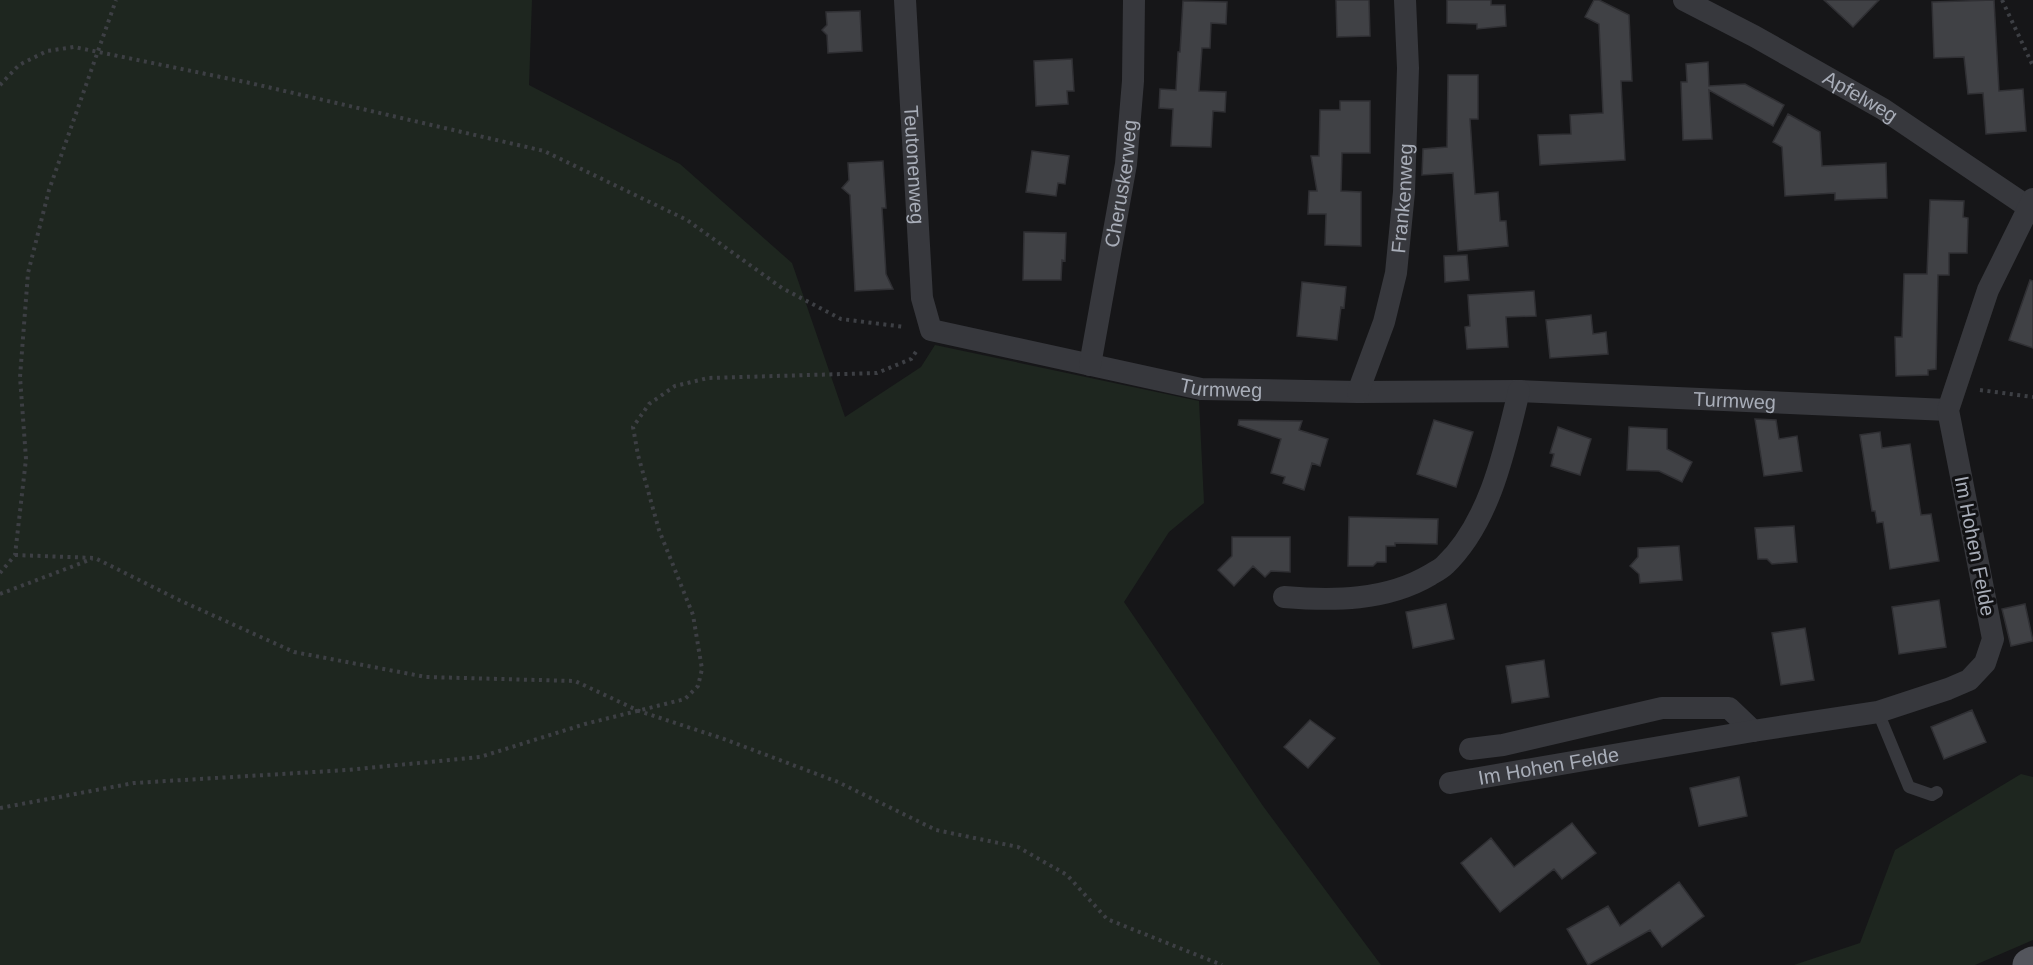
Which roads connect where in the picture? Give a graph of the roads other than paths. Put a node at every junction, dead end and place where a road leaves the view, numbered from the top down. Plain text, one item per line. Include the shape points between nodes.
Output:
1 (905, 0) edge
2 (1134, 0) edge
3 (1405, 0) edge
4 (1684, 0) edge
5 (2030, 203) edge
6 (931, 330) joint
7 (1090, 365) junction
8 (1519, 391) junction
9 (1358, 392) junction
10 (1948, 410) junction
11 (1284, 597) dead end
12 (1878, 712) junction
13 (1753, 731) junction
14 (1470, 749) dead end
15 (1450, 783) dead end
16 (1937, 792) dead end

1 - 6 street, Teutonenweg via 922,298
2 - 7 street, Cheruskerweg via 1134,81 1126,164
3 - 9 street, Frankenweg via 1405,169 1396,273 1384,322
4 - 5 street, Apfelweg via 1882,109
5 - 10 street, Im Hohen Felde via 1989,290
6 - 7 street, Turmweg
7 - 9 street, Turmweg via 1201,389
8 - 9 street, Turmweg
8 - 10 street, Turmweg
8 - 11 street via 1498,475 1475,528 1445,566 1415,583 1381,594 1337,600
10 - 12 street, Im Hohen Felde via 1993,639 1985,663 1968,680
12 - 13 street, Im Hohen Felde
12 - 16 lane via 1909,787 1932,795
13 - 14 street, Im Hohen Felde via 1729,708 1662,708
13 - 15 street, Im Hohen Felde

